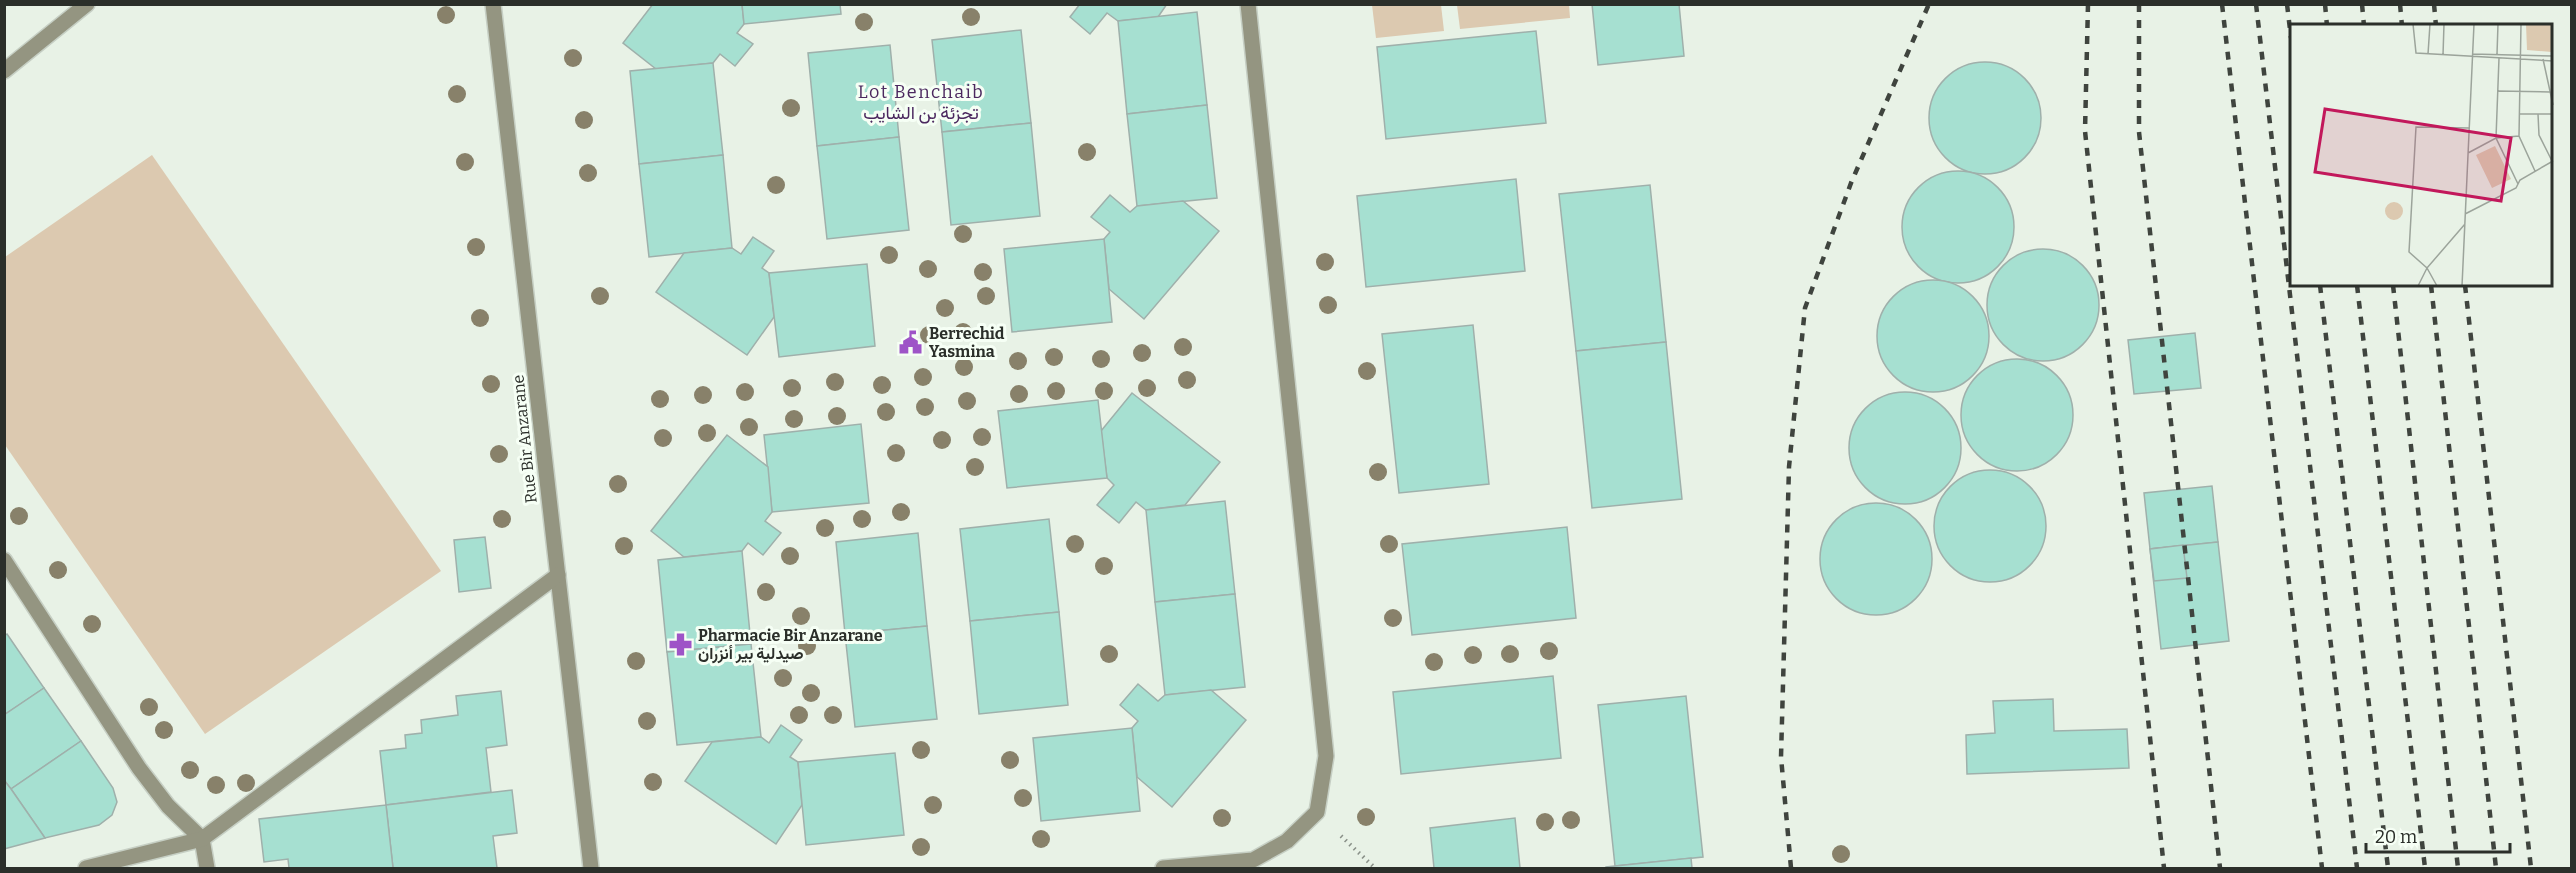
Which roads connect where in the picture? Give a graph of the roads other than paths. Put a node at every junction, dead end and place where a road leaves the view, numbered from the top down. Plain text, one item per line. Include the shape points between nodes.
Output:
1 (87, 4) edge
2 (493, 4) edge
3 (1248, 4) edge
4 (4, 71) edge
5 (4, 560) edge
6 (558, 575) junction
7 (202, 839) junction
8 (86, 868) edge
9 (207, 868) edge
10 (591, 868) edge
11 (1163, 868) edge

1 - 4 street
2 - 6 street, Rue Bir Anzarane
3 - 11 street via 1326,756 1317,812 1287,841 1253,860
5 - 7 street via 139,768 168,806
6 - 7 street
6 - 10 street, Rue Bir Anzarane
7 - 8 street
7 - 9 street

